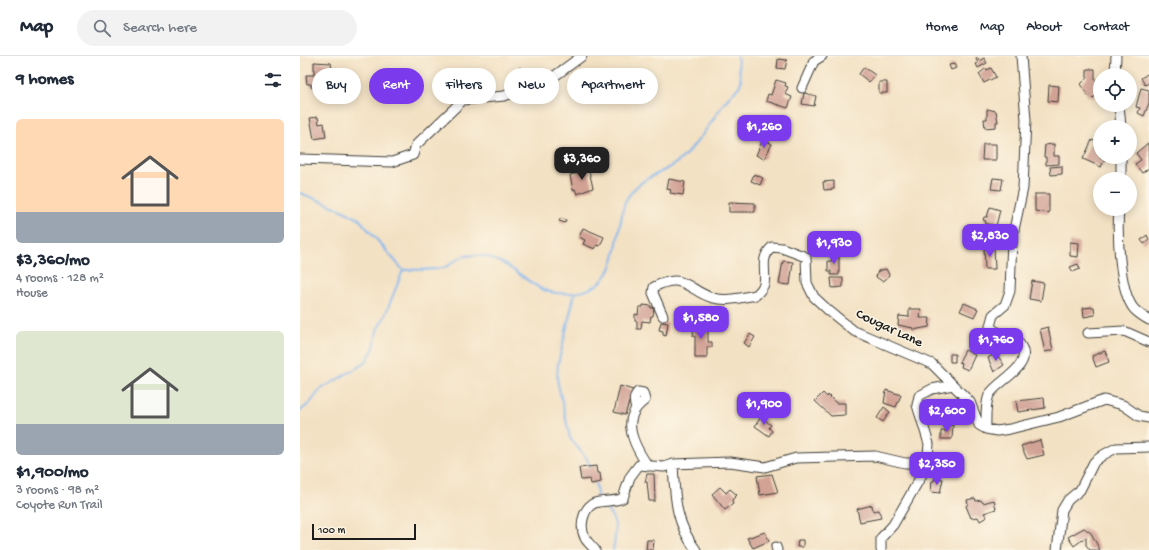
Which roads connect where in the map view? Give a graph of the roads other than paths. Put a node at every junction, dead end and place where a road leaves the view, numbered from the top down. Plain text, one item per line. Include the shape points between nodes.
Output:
1 (582, 56) edge
2 (822, 56) edge
3 (1021, 56) edge
4 (1116, 56) edge
5 (1115, 68) edge
6 (802, 88) dead end
7 (300, 159) edge
8 (1118, 216) edge
9 (663, 316) dead end
10 (1149, 320) edge
11 (1088, 334) dead end
12 (1149, 342) edge
13 (953, 385) junction
14 (636, 408) dead end
15 (1149, 418) edge
16 (986, 429) junction
17 (1149, 447) edge
18 (673, 464) junction
19 (927, 465) junction
20 (648, 466) junction
21 (595, 550) edge
22 (696, 550) edge
23 (881, 550) edge
24 (1057, 550) edge

1 - 7 street via 545,83 504,96 463,100 416,145 413,155 392,162
2 - 6 street via 814,61
3 - 16 street via 1026,120 1023,188 1012,239 1010,291 1005,305 993,315 990,326 992,330 1013,338 1024,353 1021,364 989,396
4 - 5 street
8 - 10 street via 1124,286 1134,308
9 - 13 street, Cougar Lane via 653,293 654,287 664,282 681,280 712,298 726,300 756,295 764,285 763,267 766,252 772,247 782,248 806,257 807,283 814,297 854,331 932,364
11 - 12 street via 1124,331
13 - 16 street, Cougar Lane via 970,402 979,425
13 - 19 street via 932,389 919,396 917,405 929,444
14 - 20 street via 630,427 641,456
15 - 16 street via 1138,416 1123,405 1104,400 1059,417 1010,429
17 - 24 street via 1116,448 1094,462 1080,490 1068,500 1062,510
18 - 19 street via 730,462 765,467 796,458 875,456
18 - 20 street via 664,467
18 - 22 street via 674,496 679,521
19 - 23 street via 893,525 881,538
20 - 21 street via 639,465 630,477 623,498 590,505 582,527 586,539

